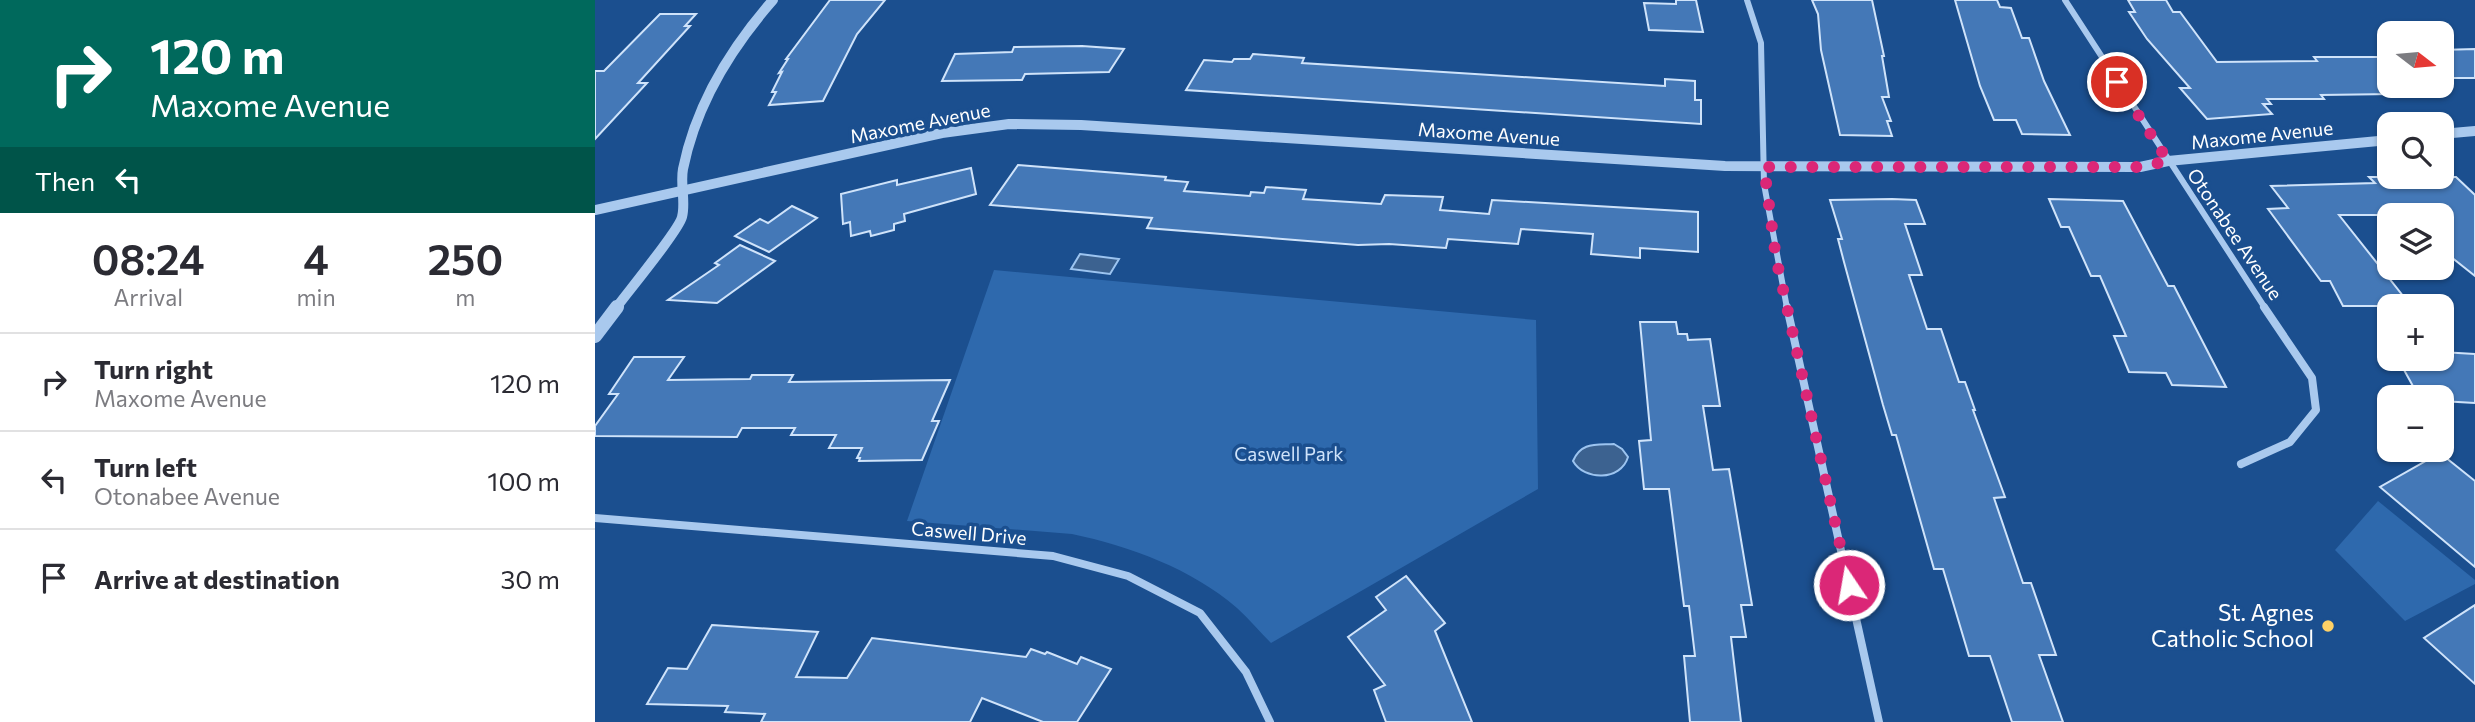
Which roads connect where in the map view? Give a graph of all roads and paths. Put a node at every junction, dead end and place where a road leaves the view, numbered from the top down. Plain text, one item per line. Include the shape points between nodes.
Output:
1 (773, 0) edge
2 (1747, 0) edge
3 (2065, 0) edge
4 (2475, 131) edge
5 (2454, 133) edge
6 (2377, 141) edge
7 (2168, 161) junction
8 (1764, 167) junction
9 (683, 191) junction
10 (595, 210) edge
11 (595, 337) edge
12 (2241, 464) dead end
13 (595, 517) edge
14 (1270, 722) edge
15 (1879, 722) edge

1 - 9 street via 705,99 683,170
2 - 8 street via 1761,43
3 - 7 street, Otonabee Avenue
4 - 5 street
6 - 7 street, Maxome Avenue
7 - 8 street, Maxome Avenue via 2140,167
7 - 12 street, Otonabee Avenue via 2312,378 2316,410 2290,442
8 - 9 street, Maxome Avenue via 1009,124 942,134
8 - 15 street via 1776,258
9 - 10 street, Maxome Avenue
9 - 11 street via 682,219
13 - 14 street, Caswell Drive via 1053,556 1128,576 1200,614 1246,672

